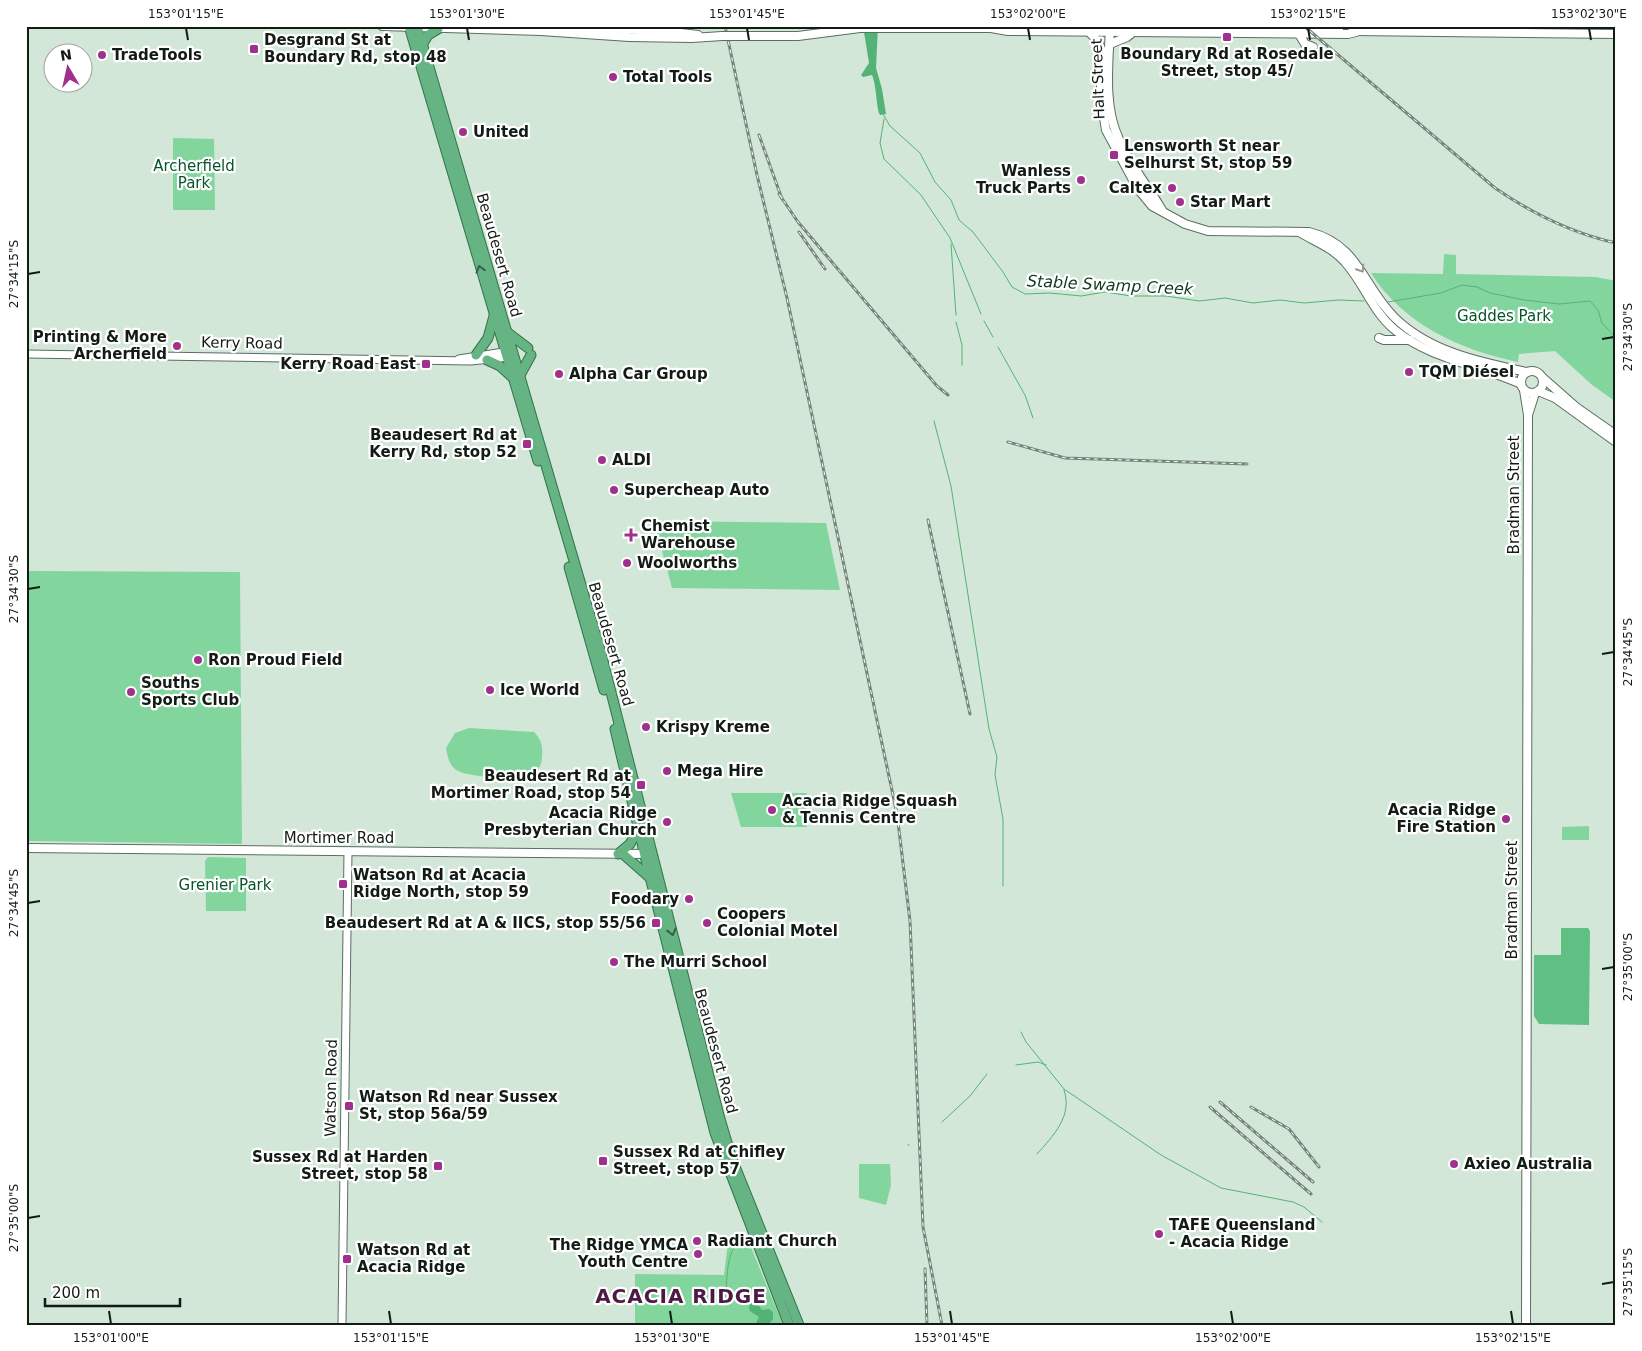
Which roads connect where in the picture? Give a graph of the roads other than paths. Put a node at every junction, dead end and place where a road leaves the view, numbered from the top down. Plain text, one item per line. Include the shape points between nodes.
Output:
1 (382, 26) edge
2 (560, 26) edge
3 (1000, 26) edge
4 (1171, 26) edge
5 (891, 27) edge
6 (910, 27) edge
7 (414, 28) edge
8 (992, 28) junction
9 (438, 29) junction
10 (1108, 29) edge
11 (1356, 29) edge
12 (1089, 32) junction
13 (1132, 33) junction
14 (1299, 34) junction
15 (1616, 34) edge
16 (700, 36) junction
17 (423, 43) junction
18 (1110, 44) junction
19 (1313, 47) dead end
20 (1101, 60) junction
21 (1162, 210) junction
22 (1300, 233) junction
23 (494, 316) junction
24 (507, 332) junction
25 (1379, 338) dead end
26 (1410, 340) junction
27 (26, 354) edge
28 (510, 354) junction
29 (476, 355) junction
30 (457, 360) junction
31 (487, 360) junction
32 (1527, 372) junction
33 (516, 376) junction
34 (1543, 378) junction
35 (1522, 387) junction
36 (1537, 392) junction
37 (1528, 415) junction
38 (1616, 435) edge
39 (1616, 442) edge
40 (638, 829) junction
41 (26, 848) edge
42 (348, 851) junction
43 (620, 854) junction
44 (648, 854) junction
45 (650, 877) junction
46 (342, 1325) edge
47 (789, 1325) edge
48 (799, 1325) edge
49 (1526, 1325) edge

1 - 7 main road
2 - 16 main road via 664,30
3 - 8 main road
4 - 11 main road
5 - 6 main road
5 - 16 main road, bridge via 798,36
6 - 8 main road
7 - 9 main road
7 - 17 highway, Beaudesert Road
23 -> 7 highway, Beaudesert Road
8 - 12 main road
9 - 16 main road via 629,37
9 - 17 highway
10 - 12 main road
10 - 13 main road
10 - 18 main road, Halt Street
10 - 20 main road, Halt Street
11 - 14 main road via 1348,34
11 - 15 main road
12 - 20 main road via 1100,44
13 - 14 main road
13 - 18 main road
14 - 19 main road via 1305,44
17 - 24 highway, Beaudesert Road
18 - 21 main road, Halt Street via 1110,107 1115,130
20 - 21 main road, Halt Street via 1101,100 1106,130 1138,189 1152,206
21 - 22 main road, Halt Street via 1185,224 1208,231
22 - 26 main road via 1339,256 1380,315
22 -> 32 main road, Halt Street via 1322,236 1345,249 1388,310 1417,335 1448,350
23 - 28 highway, Beaudesert Road
23 - 29 highway via 488,338
24 - 28 highway, Beaudesert Road
24 - 33 highway via 530,352
25 - 26 main road
26 - 35 main road via 1433,352 1502,375
27 - 30 street, Kerry Road
28 - 29 street, Kerry Road
28 - 31 street, Kerry Road
28 - 33 highway, Beaudesert Road
29 - 30 street, Kerry Road
30 - 31 street, Kerry Road
31 - 33 highway
32 - 34 main road via 1538,372
32 - 35 main road via 1522,377
33 - 40 highway, Beaudesert Road via 610,711
33 - 44 highway, Beaudesert Road via 598,646
34 - 36 main road via 1543,386
34 - 38 main road via 1576,407
35 - 36 main road
35 - 37 main road, Bradman Street
36 - 37 main road, Bradman Street
36 - 39 main road via 1555,398
37 - 49 main road, Bradman Street
40 - 43 highway
40 - 44 highway, Beaudesert Road
41 - 42 main road, Mortimer Road
42 - 43 main road, Mortimer Road
42 - 46 street, Watson Road
43 - 44 main road, Mortimer Road
43 - 45 highway
44 - 45 highway, Beaudesert Road
44 -> 48 highway, Beaudesert Road via 724,1132
45 - 47 highway, Beaudesert Road via 715,1133

